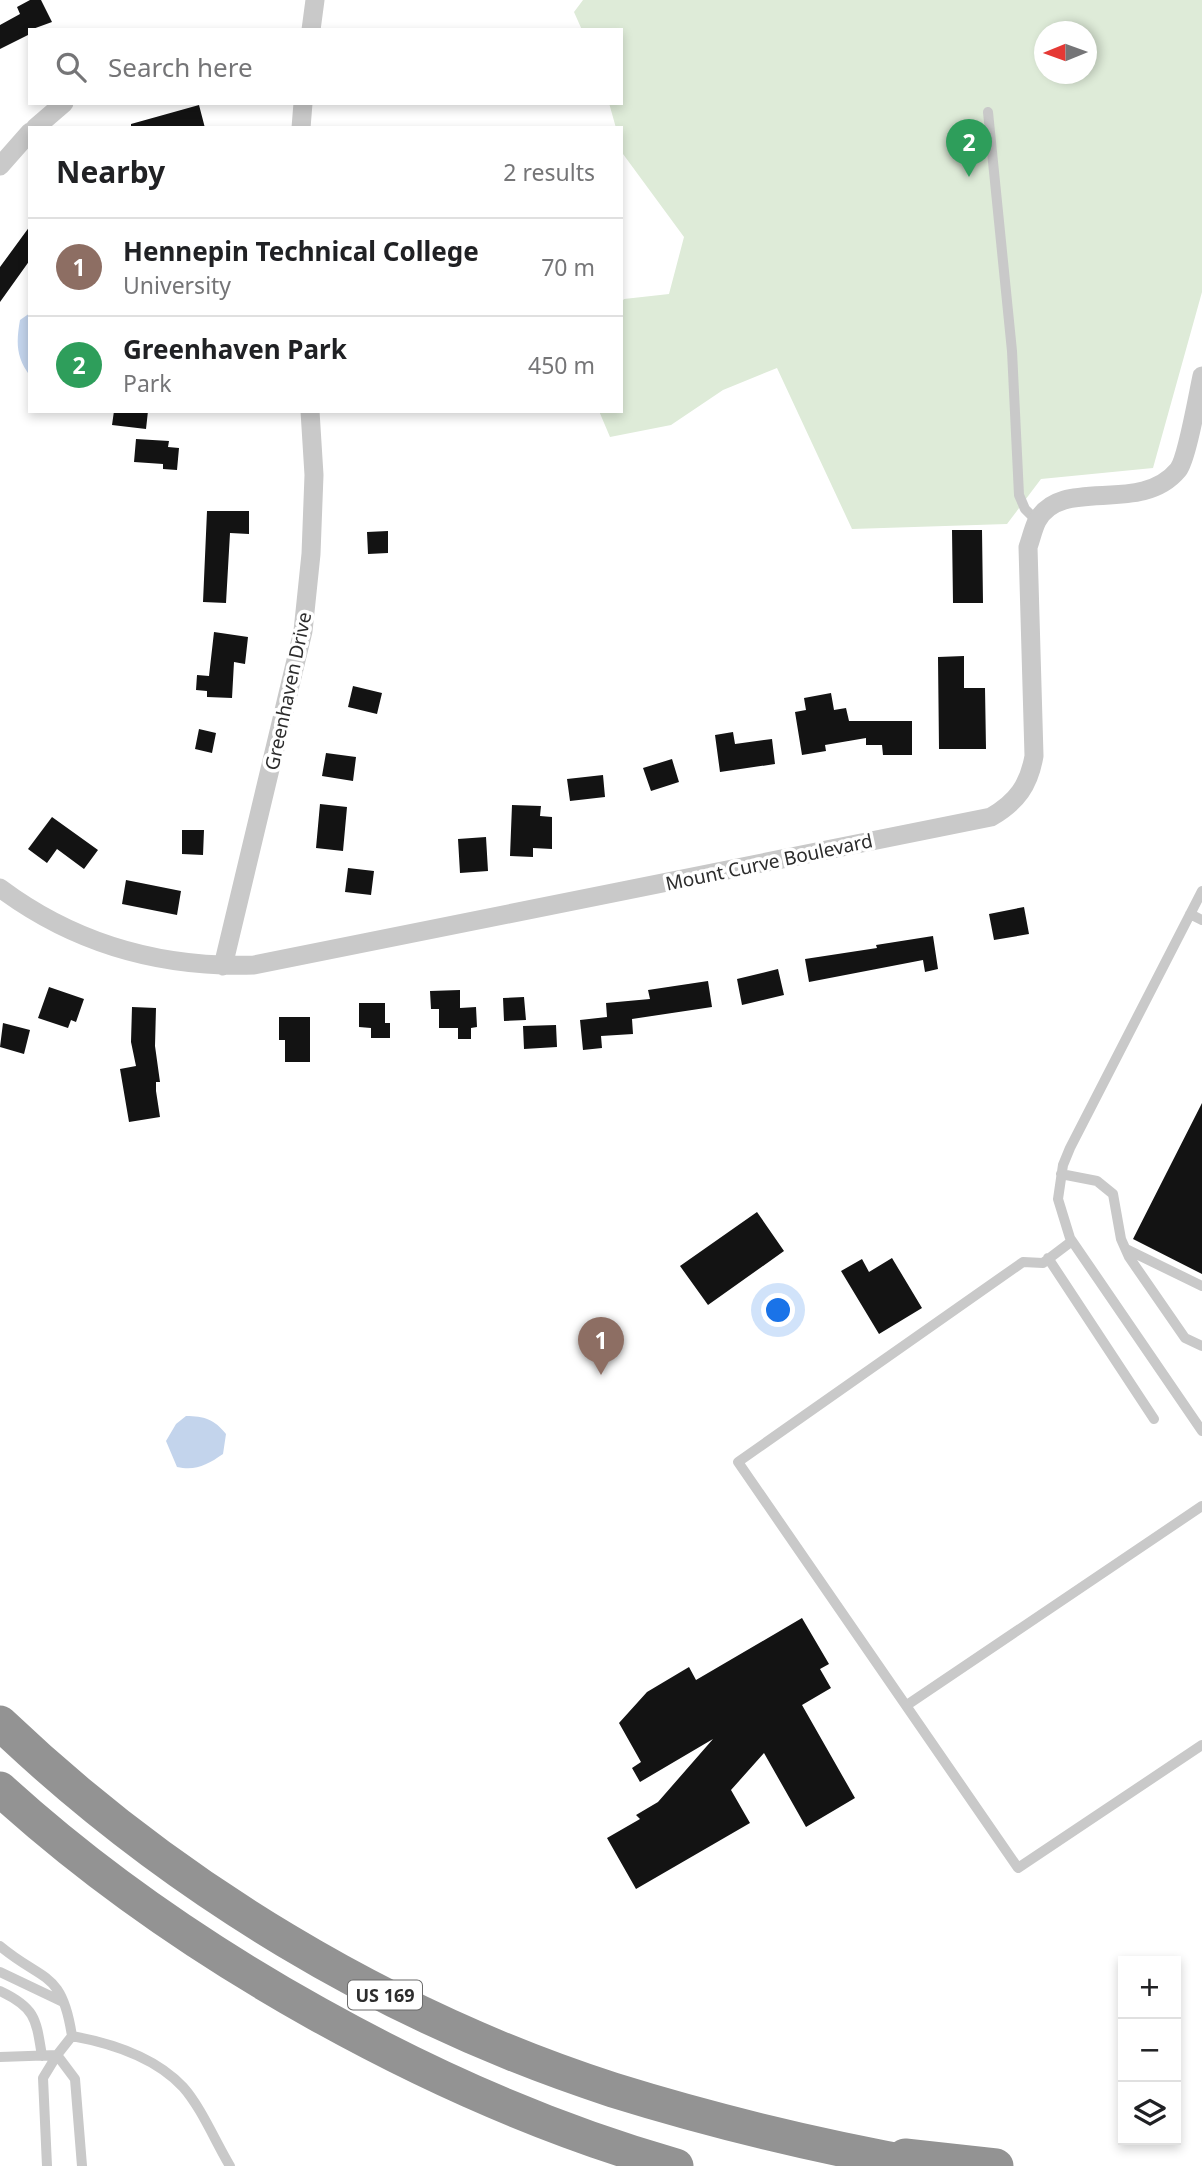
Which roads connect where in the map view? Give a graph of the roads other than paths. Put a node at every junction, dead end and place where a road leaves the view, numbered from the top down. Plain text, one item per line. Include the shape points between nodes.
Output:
1 (315, 0) edge
2 (311, 28) edge
3 (62, 105) edge
4 (303, 105) edge
5 (988, 112) dead end
6 (37, 126) edge
7 (300, 126) edge
8 (28, 134) edge
9 (0, 166) edge
10 (1202, 376) edge
11 (310, 413) edge
12 (1037, 521) junction
13 (0, 888) edge
14 (1202, 891) edge
15 (1190, 914) junction
16 (1202, 920) edge
17 (223, 966) junction
18 (1061, 1174) junction
19 (1072, 1241) junction
20 (1126, 1249) junction
21 (1048, 1258) junction
22 (1202, 1286) edge
23 (1202, 1346) edge
24 (1154, 1419) dead end
25 (1202, 1431) edge
26 (1202, 1506) edge
27 (907, 1706) junction
28 (0, 1723) edge
29 (1202, 1745) edge
30 (0, 1789) edge
31 (0, 1946) edge
32 (0, 1972) edge
33 (0, 1991) edge
34 (67, 2004) junction
35 (72, 2036) junction
36 (57, 2055) junction
37 (42, 2056) junction
38 (0, 2057) edge
39 (832, 2149) junction
40 (47, 2166) edge
41 (82, 2166) edge
42 (230, 2166) edge
43 (676, 2166) edge
44 (927, 2166) edge
45 (996, 2166) edge

1 - 2 street
3 - 6 street
4 - 7 street
5 - 12 lane via 1012,351 1019,495
8 - 9 street
10 - 12 street via 1180,469 1157,488 1129,496 1068,498 1048,507
11 - 17 street, Greenhaven Drive via 313,501 303,631
12 - 17 street, Mount Curve Boulevard via 1028,547 1034,756 1021,793 991,817 282,961
13 - 17 street, Mount Curve Boulevard via 72,933 116,949 160,960
14 - 15 lane
15 - 16 lane
15 - 18 lane
18 - 19 lane via 1060,1214
18 - 20 lane via 1097,1181 1113,1194
19 - 21 lane
19 - 25 lane
20 - 22 lane
20 - 23 lane via 1185,1338
21 - 24 lane
21 - 27 lane via 1043,1263 1023,1262 738,1462
26 - 27 lane
27 - 29 lane via 1018,1868
28 - 39 highway, US 169 via 134,1838 251,1918 362,1984 475,2037 612,2089
30 - 43 highway, US 169 via 171,1922 341,2025 420,2068 536,2117
31 - 34 lane via 45,1974
32 - 34 lane
33 - 37 lane via 22,2001 35,2017
34 - 35 lane
35 - 36 lane
35 - 42 lane via 127,2051 184,2088
36 - 37 lane
36 - 40 lane via 43,2078
36 - 41 lane via 75,2079
37 - 38 lane
39 - 44 highway, US 169
39 - 45 highway

